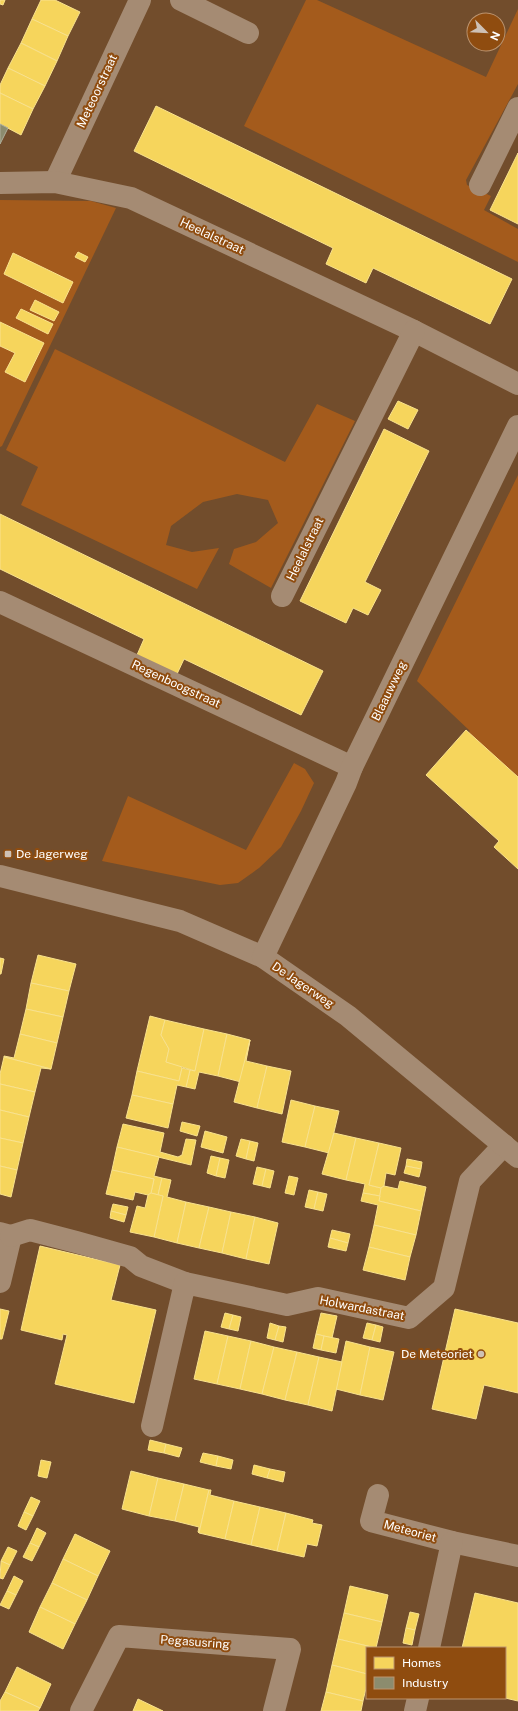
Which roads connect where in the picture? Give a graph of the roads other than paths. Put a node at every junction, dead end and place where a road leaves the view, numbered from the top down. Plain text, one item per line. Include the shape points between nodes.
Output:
1 (140, 0) edge
2 (181, 0) edge
3 (248, 33) dead end
4 (518, 108) edge
5 (55, 182) junction
6 (0, 183) edge
7 (480, 185) dead end
8 (414, 330) junction
9 (518, 384) edge
10 (518, 426) edge
11 (282, 596) dead end
12 (0, 602) edge
13 (352, 767) junction
14 (0, 876) edge
15 (263, 957) junction
16 (511, 1151) edge
17 (6, 1234) edge
18 (0, 1282) edge
19 (185, 1283) junction
20 (152, 1426) dead end
21 (378, 1495) dead end
22 (452, 1542) junction
23 (518, 1556) edge
24 (429, 1647) edge
25 (418, 1699) edge
26 (81, 1711) edge
27 (274, 1711) edge
28 (415, 1711) edge

1 - 5 street, Meteoorstraat
2 - 3 street
4 - 7 street
5 - 6 street, Heelalstraat
5 - 8 street, Heelalstraat via 131,198
8 - 9 street, Heelalstraat
8 - 11 street, Heelalstraat
10 - 13 street, Blaauwweg
12 - 13 street, Regenboogstraat
13 - 15 street, Blaauwweg
14 - 15 street, De Jagerweg via 180,921
15 - 16 street, De Jagerweg via 348,1016
16 - 19 street, Holwardastraat via 470,1182 444,1288 408,1318 318,1298 287,1305
17 - 18 street
17 - 19 street, Holwardastraat via 30,1230 130,1257 141,1266
19 - 20 street
21 - 22 street, Meteoriet via 371,1521
22 - 23 street
22 - 24 street
25 - 28 street
26 - 27 street, Pegasusring via 119,1636 290,1649

